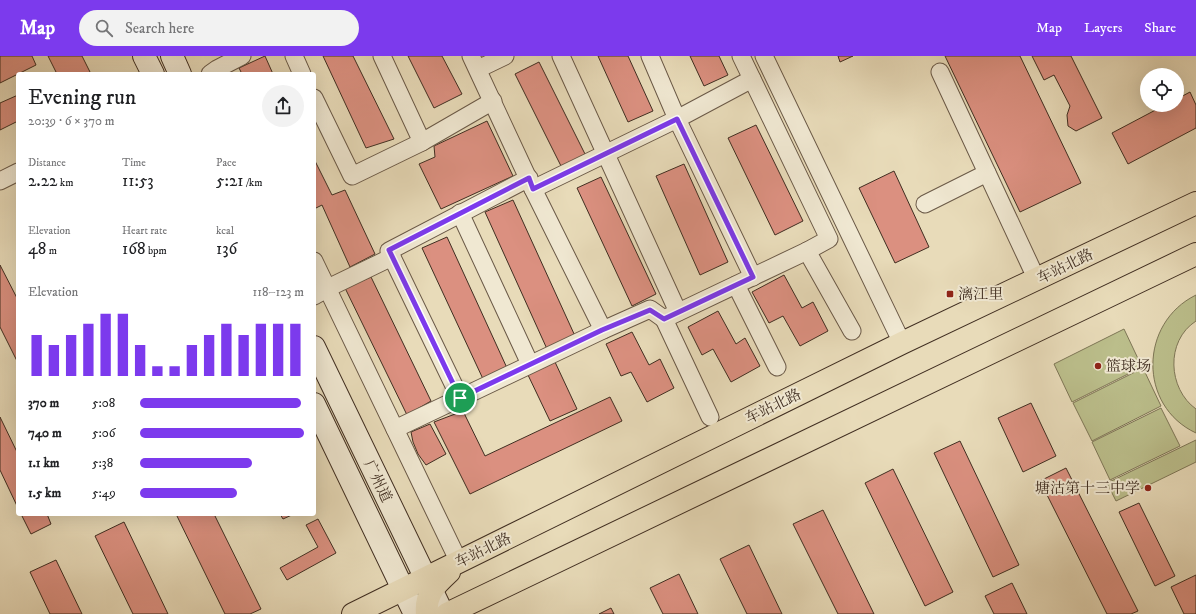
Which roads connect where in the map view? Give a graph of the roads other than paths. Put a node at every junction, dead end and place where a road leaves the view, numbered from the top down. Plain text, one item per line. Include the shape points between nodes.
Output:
1 (144, 56) edge
2 (172, 56) edge
3 (242, 56) edge
4 (294, 56) edge
5 (382, 56) edge
6 (505, 56) edge
7 (562, 56) edge
8 (650, 56) edge
9 (741, 56) edge
10 (766, 57) edge
11 (474, 63) edge
12 (214, 68) edge
13 (152, 72) edge
14 (179, 72) edge
15 (301, 72) edge
16 (940, 72) dead end
17 (752, 79) junction
18 (493, 101) junction
19 (316, 102) edge
20 (677, 119) junction
21 (422, 142) junction
22 (606, 153) junction
23 (16, 173) edge
24 (987, 173) junction
25 (0, 181) edge
26 (531, 183) junction
27 (1196, 203) edge
28 (925, 204) dead end
29 (460, 213) junction
30 (807, 251) junction
31 (1196, 254) edge
32 (392, 257) junction
33 (316, 270) edge
34 (753, 277) junction
35 (1037, 280) junction
36 (736, 285) junction
37 (321, 292) edge
38 (671, 316) junction
39 (602, 330) junction
40 (852, 332) dead end
41 (902, 343) junction
42 (316, 351) edge
43 (530, 364) junction
44 (777, 368) dead end
45 (460, 398) junction
46 (316, 408) edge
47 (710, 417) dead end
48 (395, 429) junction
49 (463, 560) junction
50 (428, 584) junction
51 (404, 589) junction
52 (481, 597) junction
53 (353, 614) edge
54 (415, 614) edge
55 (427, 614) edge
56 (443, 614) edge
57 (447, 614) edge
58 (466, 614) edge

1 - 13 street
2 - 14 street
3 - 12 street
4 - 15 street
5 - 21 street
6 - 11 street
7 - 22 street
8 - 20 street
9 - 17 street
10 - 41 street
11 - 18 street
16 - 24 street
17 - 20 street
17 - 30 street via 829,239
18 - 21 street
18 - 26 street
19 - 21 street via 352,176
20 - 22 street
20 - 34 street
22 - 26 street
22 - 38 street
23 - 25 street
24 - 28 street
24 - 35 street
26 - 29 street
26 - 39 street
27 - 35 main road, 车站北路
29 - 32 street via 389,250
29 - 43 street
30 - 34 street
30 - 40 street
31 - 52 main road
32 - 37 street
32 - 45 street
33 - 37 street
34 - 36 street
35 - 41 main road, 车站北路
36 - 38 street
36 - 44 street
37 - 48 street
38 - 39 street via 650,310
38 - 47 street
39 - 43 street
41 - 49 main road, 车站北路
42 - 50 street, 广州道
43 - 45 street
45 - 48 street
46 - 51 street, 广州道
48 - 49 street
49 - 50 main road, 车站北路
50 - 51 main road
50 - 55 main road
50 - 56 street, 广州道
51 - 53 main road
51 - 54 street, 广州道
52 - 57 main road
52 - 58 street

